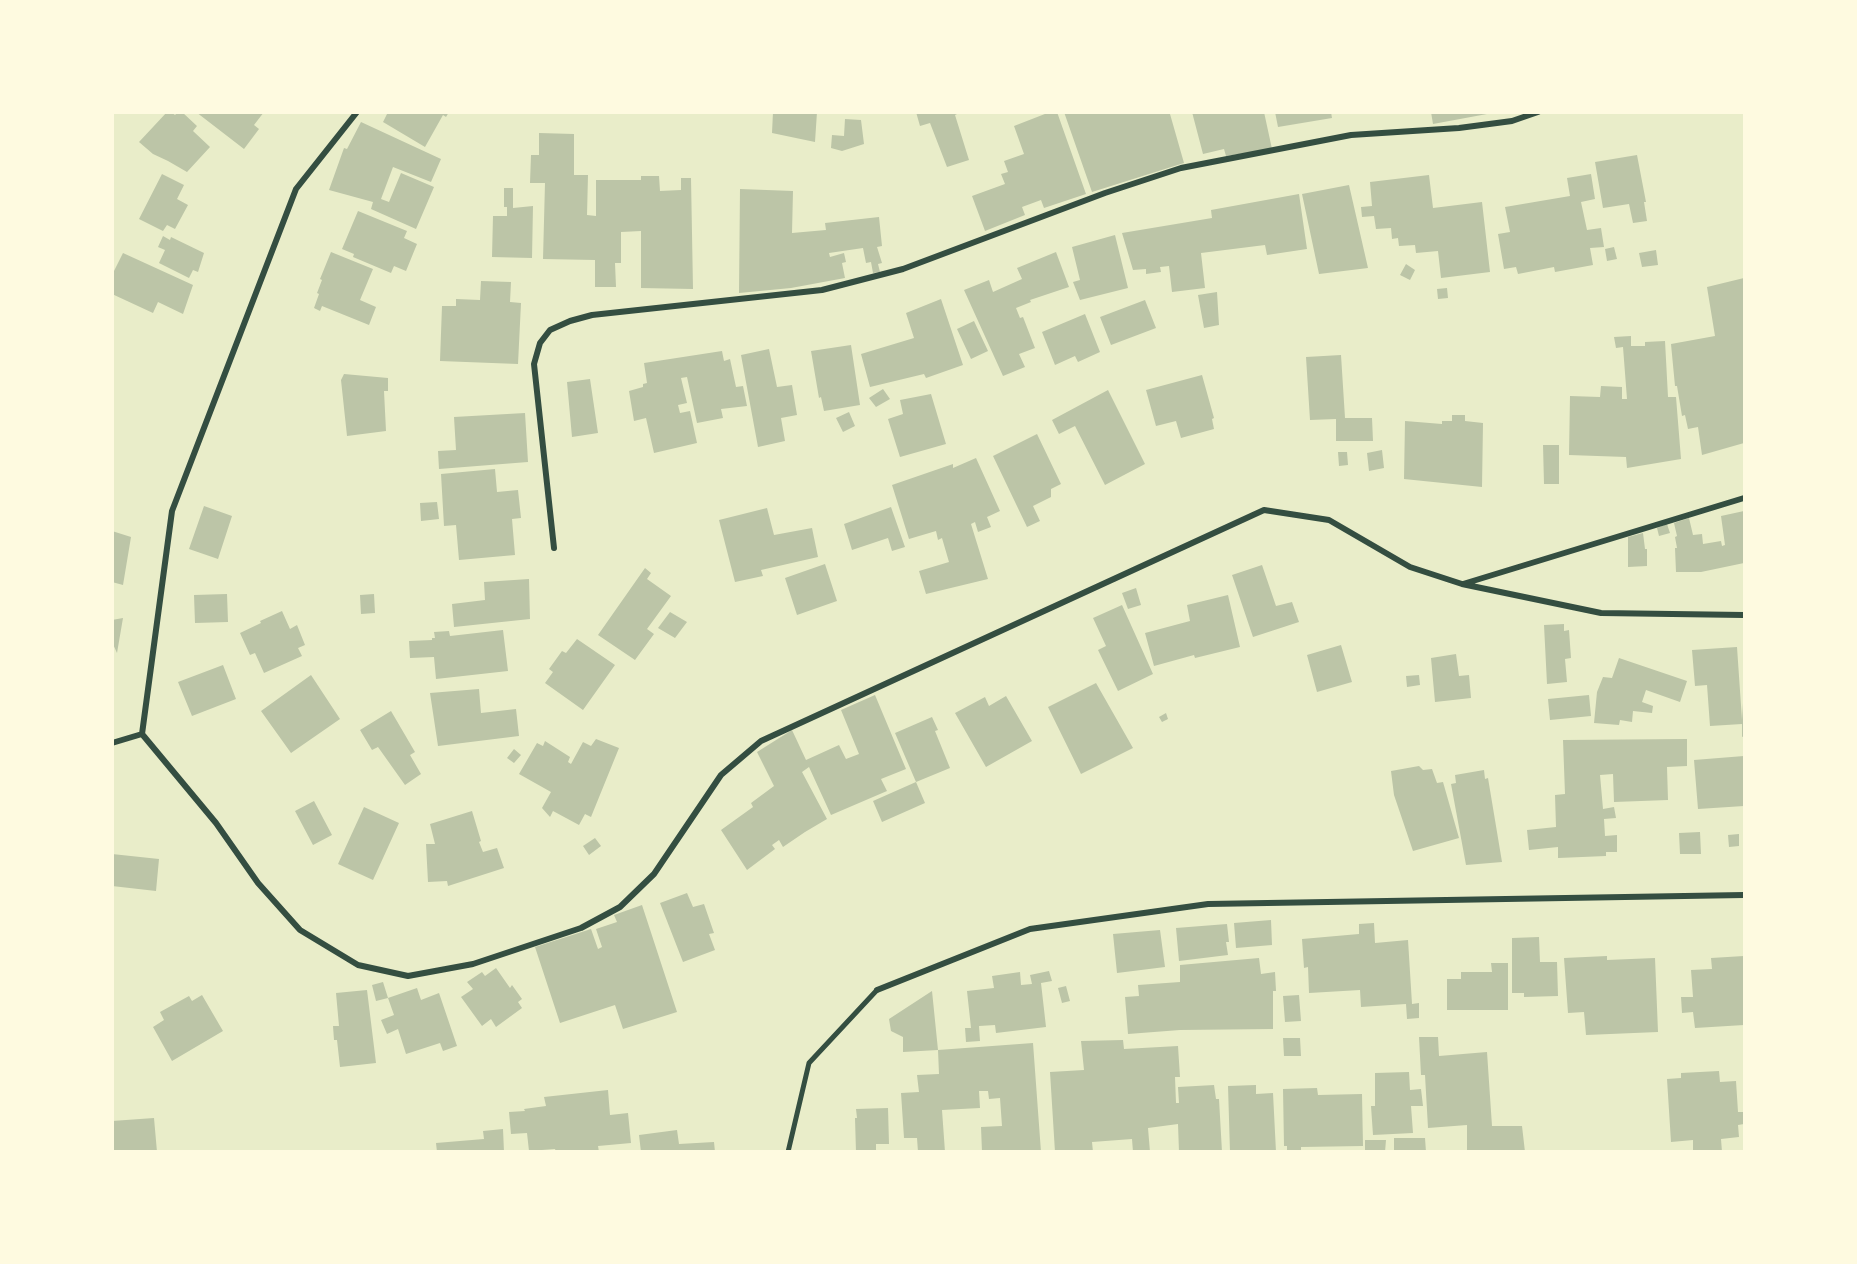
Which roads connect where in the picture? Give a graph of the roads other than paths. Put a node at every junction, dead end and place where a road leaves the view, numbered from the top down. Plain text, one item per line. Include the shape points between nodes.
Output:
1 (357, 112) edge
2 (1538, 112) edge
3 (1744, 498) edge
4 (554, 548) dead end
5 (1462, 584) junction
6 (1744, 615) edge
7 (142, 734) junction
8 (112, 743) edge
9 (1744, 895) edge
10 (877, 990) joint
11 (788, 1152) edge

1 - 7 street via 296,189 172,511
2 - 4 street via 1512,121 1459,128 1351,135 1181,168 903,269 822,290 592,315 570,321 550,330 540,343 534,364
3 - 5 street
5 - 6 street via 1601,613
5 - 7 street via 1410,567 1329,520 1264,510 761,741 721,775 654,874 620,907 581,928 473,964 408,976 358,965 300,930 258,883 216,823
7 - 8 street
9 - 10 street via 1208,904 1030,929
10 - 11 street via 809,1064

